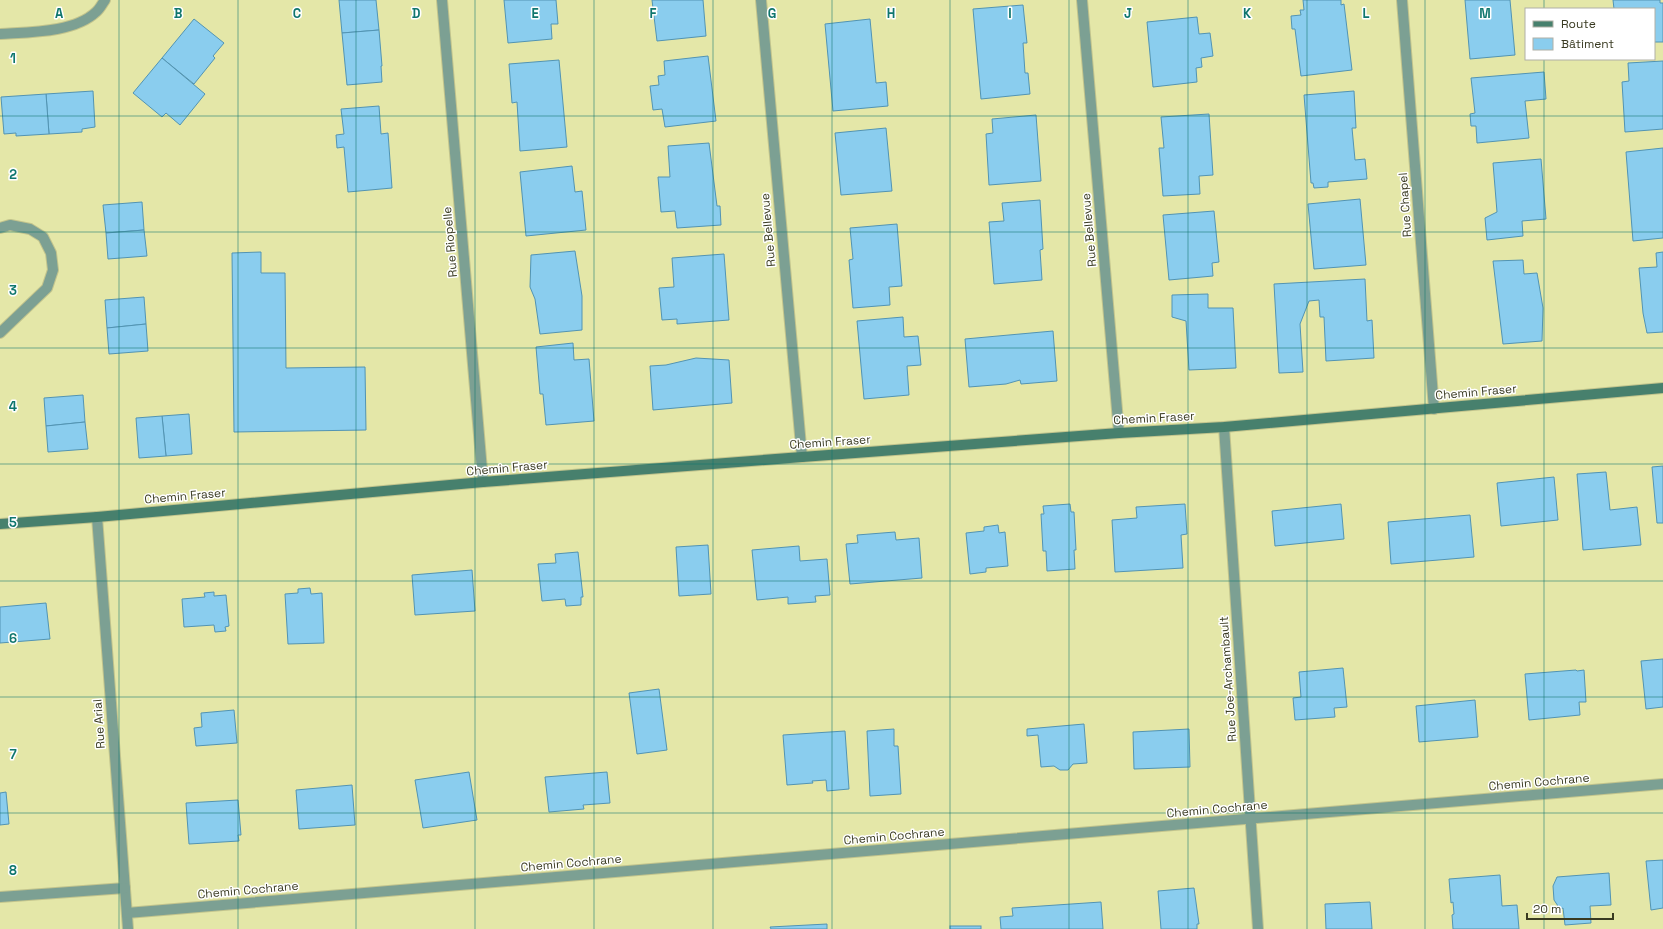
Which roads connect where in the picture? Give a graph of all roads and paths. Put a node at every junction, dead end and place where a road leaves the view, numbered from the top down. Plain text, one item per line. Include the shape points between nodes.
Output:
1 (105, 0) edge
2 (442, 0) edge
3 (761, 0) edge
4 (1082, 0) edge
5 (1402, 0) edge
6 (0, 34) edge
7 (0, 228) edge
8 (0, 333) edge
9 (1663, 388) edge
10 (1434, 409) junction
11 (1224, 427) junction
12 (1119, 433) junction
13 (802, 457) junction
14 (483, 482) junction
15 (97, 517) junction
16 (0, 524) edge
17 (1663, 784) edge
18 (1250, 819) junction
19 (125, 888) junction
20 (0, 897) edge
21 (126, 913) junction
22 (128, 929) edge
23 (1258, 929) edge

1 - 6 street via 96,13 77,24
2 - 14 street, Rue Riopelle
3 - 13 street, Rue Bellevue
4 - 12 street, Rue Bellevue
5 - 10 street, Rue Chapel
7 - 8 street via 10,225 30,228 43,238 51,253 53,270 47,288
9 - 10 street, Chemin Fraser
10 - 11 street, Chemin Fraser
11 - 12 street, Chemin Fraser
11 - 18 street, Rue Joe-Archambault
12 - 13 street, Chemin Fraser
13 - 14 street, Chemin Fraser
14 - 15 street, Chemin Fraser
15 - 16 street, Chemin Fraser
15 - 19 street, Rue Arial
17 - 18 street, Chemin Cochrane
18 - 21 street, Chemin Cochrane
18 - 23 street, Rue Joe-Archambault
19 - 20 street
19 - 21 street, Rue Arial
21 - 22 street, Rue Arial

